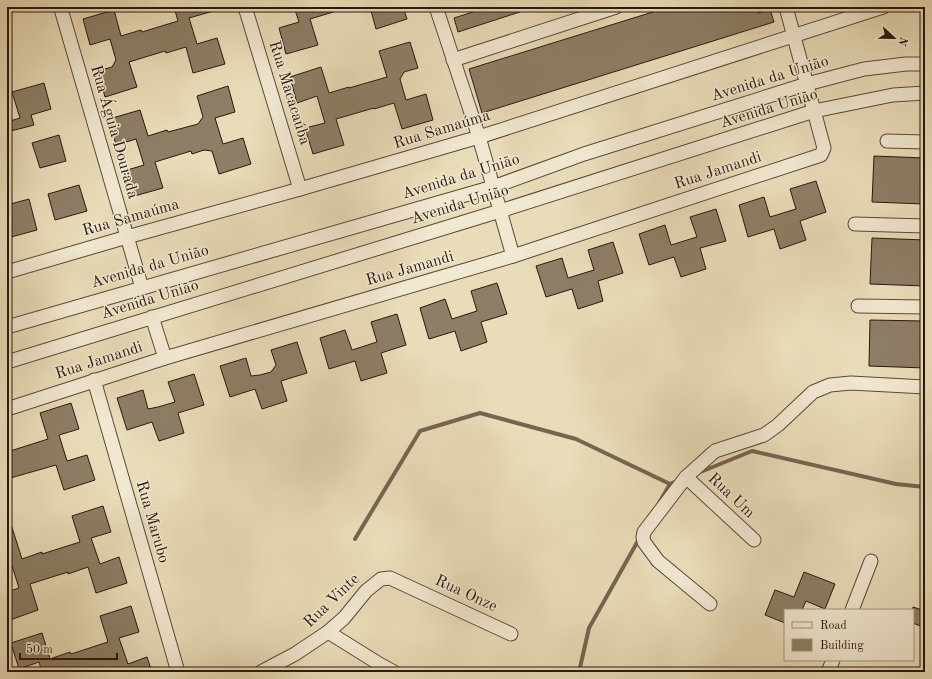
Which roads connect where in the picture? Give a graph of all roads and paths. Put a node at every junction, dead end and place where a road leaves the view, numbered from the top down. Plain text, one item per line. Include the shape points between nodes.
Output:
1 (246, 7) edge
2 (436, 7) edge
3 (616, 7) edge
4 (786, 7) edge
5 (876, 8) edge
6 (61, 10) dead end
7 (793, 35) junction
8 (453, 60) junction
9 (925, 64) edge
10 (807, 84) junction
11 (925, 93) edge
12 (814, 111) junction
13 (479, 137) junction
14 (887, 141) dead end
15 (925, 142) edge
16 (493, 187) junction
17 (300, 189) junction
18 (500, 211) junction
19 (855, 224) dead end
20 (925, 226) edge
21 (127, 237) junction
22 (513, 256) junction
23 (7, 272) edge
24 (142, 288) junction
25 (858, 306) dead end
26 (925, 307) edge
27 (152, 317) junction
28 (7, 327) edge
29 (165, 358) junction
30 (7, 362) edge
31 (94, 380) junction
32 (925, 387) edge
33 (7, 409) edge
34 (686, 477) junction
35 (754, 540) dead end
36 (871, 561) dead end
37 (406, 585) joint
38 (710, 604) dead end
39 (852, 609) edge
40 (328, 632) junction
41 (510, 634) dead end
42 (833, 661) edge
43 (178, 672) edge
44 (260, 672) edge
45 (394, 672) edge
46 (828, 672) edge

1 - 17 street, Rua Macacaúba
2 - 8 street
3 - 8 street
4 - 7 street
5 - 7 street, Rua Samaúma
6 - 21 street, Rua Águia Dourada
7 - 10 street
7 - 13 street, Rua Samaúma
8 - 13 street
9 - 10 street, Avenida da União via 864,69
10 - 12 street
10 - 16 street, Avenida da União via 584,154
11 - 12 street, Avenida União via 893,95
12 - 18 street, Avenida União
12 - 22 street, Rua Jamandi via 824,148 821,155
13 - 16 street
13 - 17 street, Rua Samaúma
14 - 15 street
16 - 18 street
16 - 24 street, Avenida da União
17 - 21 street, Rua Samaúma
18 - 22 street
18 - 27 street, Avenida União
19 - 20 street
21 - 23 street, Rua Samaúma
21 - 24 street, Rua Águia Dourada
22 - 29 street, Rua Jamandi
24 - 28 street, Avenida da União
25 - 26 street
27 - 29 street
27 - 30 street, Avenida União
29 - 31 street, Rua Jamandi
31 - 33 street, Rua Jamandi
31 - 43 street, Rua Marubo
32 - 34 street via 851,383 830,385 813,392 764,435 714,452
34 - 35 street, Rua Um
34 - 38 street via 644,532 643,538 658,561
36 - 39 street
37 - 40 street, Rua Vinte via 390,578 381,579 366,591 344,618
37 - 41 street, Rua Onze
40 - 44 street, Rua Vinte via 295,654
40 - 45 street
42 - 46 street

